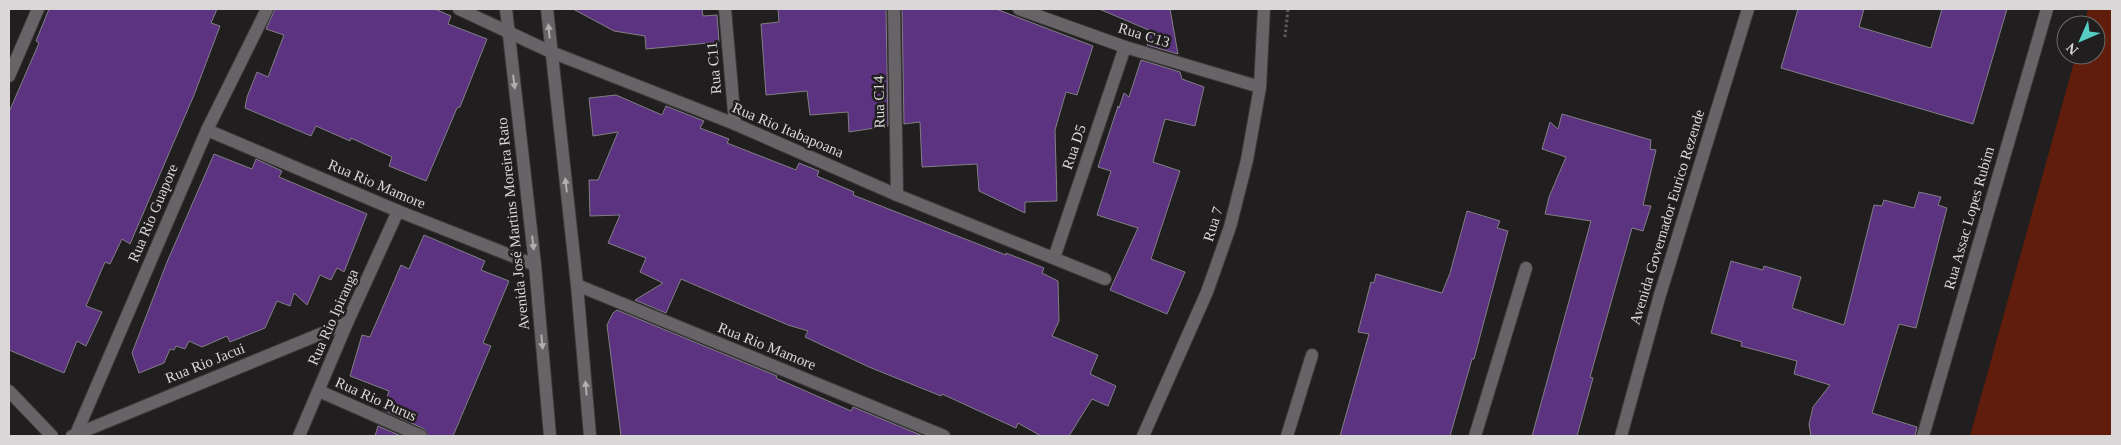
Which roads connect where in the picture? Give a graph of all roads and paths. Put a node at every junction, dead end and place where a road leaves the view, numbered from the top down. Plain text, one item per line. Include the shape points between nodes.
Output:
1 (38, 9) edge
2 (267, 9) edge
3 (459, 9) edge
4 (506, 9) edge
5 (547, 9) edge
6 (725, 9) edge
7 (894, 9) edge
8 (1019, 9) edge
9 (1264, 9) edge
10 (1748, 9) edge
11 (2047, 9) edge
12 (508, 33) junction
13 (9, 41) edge
14 (21, 46) junction
15 (1125, 46) junction
16 (551, 52) junction
17 (9, 76) edge
18 (1260, 87) junction
19 (735, 124) junction
20 (207, 130) junction
21 (897, 195) junction
22 (398, 211) junction
23 (1054, 258) junction
24 (535, 265) junction
25 (1526, 268) dead end
26 (1105, 279) dead end
27 (577, 285) junction
28 (347, 323) junction
29 (1312, 355) dead end
30 (9, 391) edge
31 (318, 391) junction
32 (74, 435) edge
33 (52, 436) edge
34 (299, 436) edge
35 (421, 436) edge
36 (550, 436) edge
37 (590, 436) edge
38 (944, 436) edge
39 (1143, 436) edge
40 (1287, 436) edge
41 (1475, 436) edge
42 (1621, 436) edge
43 (1923, 436) edge

1 - 14 street
2 - 20 street, Rua Rio Guapore
3 - 12 street, Rua Rio Itabapoana
4 - 12 street, Avenida José Martins Moreira Rato
16 -> 5 street
6 - 19 street, Rua C11
7 - 21 street, Rua C14
8 - 15 street, Rua C13
9 - 18 street, Rua 7
10 - 42 street, Avenida Governador Eurico Rezende via 1659,298
11 - 43 street, Rua Assac Lopes Rubim
12 - 16 street, Rua Rio Itabapoana
12 -> 24 street, Avenida José Martins Moreira Rato
13 - 14 street
14 - 17 street
15 - 18 street, Rua C13
15 - 23 street, Rua D5
16 - 19 street, Rua Rio Itabapoana
27 -> 16 street
18 - 39 street, Rua 7 via 1247,160 1230,227 1207,292
19 - 21 street, Rua Rio Itabapoana
20 - 22 street, Rua Rio Mamore
20 - 32 street, Rua Rio Guapore
21 - 23 street, Rua Rio Itabapoana
22 - 24 street, Rua Rio Mamore
22 - 28 street, Rua Rio Ipiranga
23 - 26 street, Rua Rio Itabapoana
24 -> 36 street, Avenida José Martins Moreira Rato
25 - 41 street
37 -> 27 street
27 - 38 street, Rua Rio Mamore
28 - 31 street, Rua Rio Ipiranga
28 - 32 street, Rua Rio Jacui
29 - 40 street
30 - 33 street
31 - 34 street, Rua Rio Ipiranga
31 - 35 street, Rua Rio Purus

